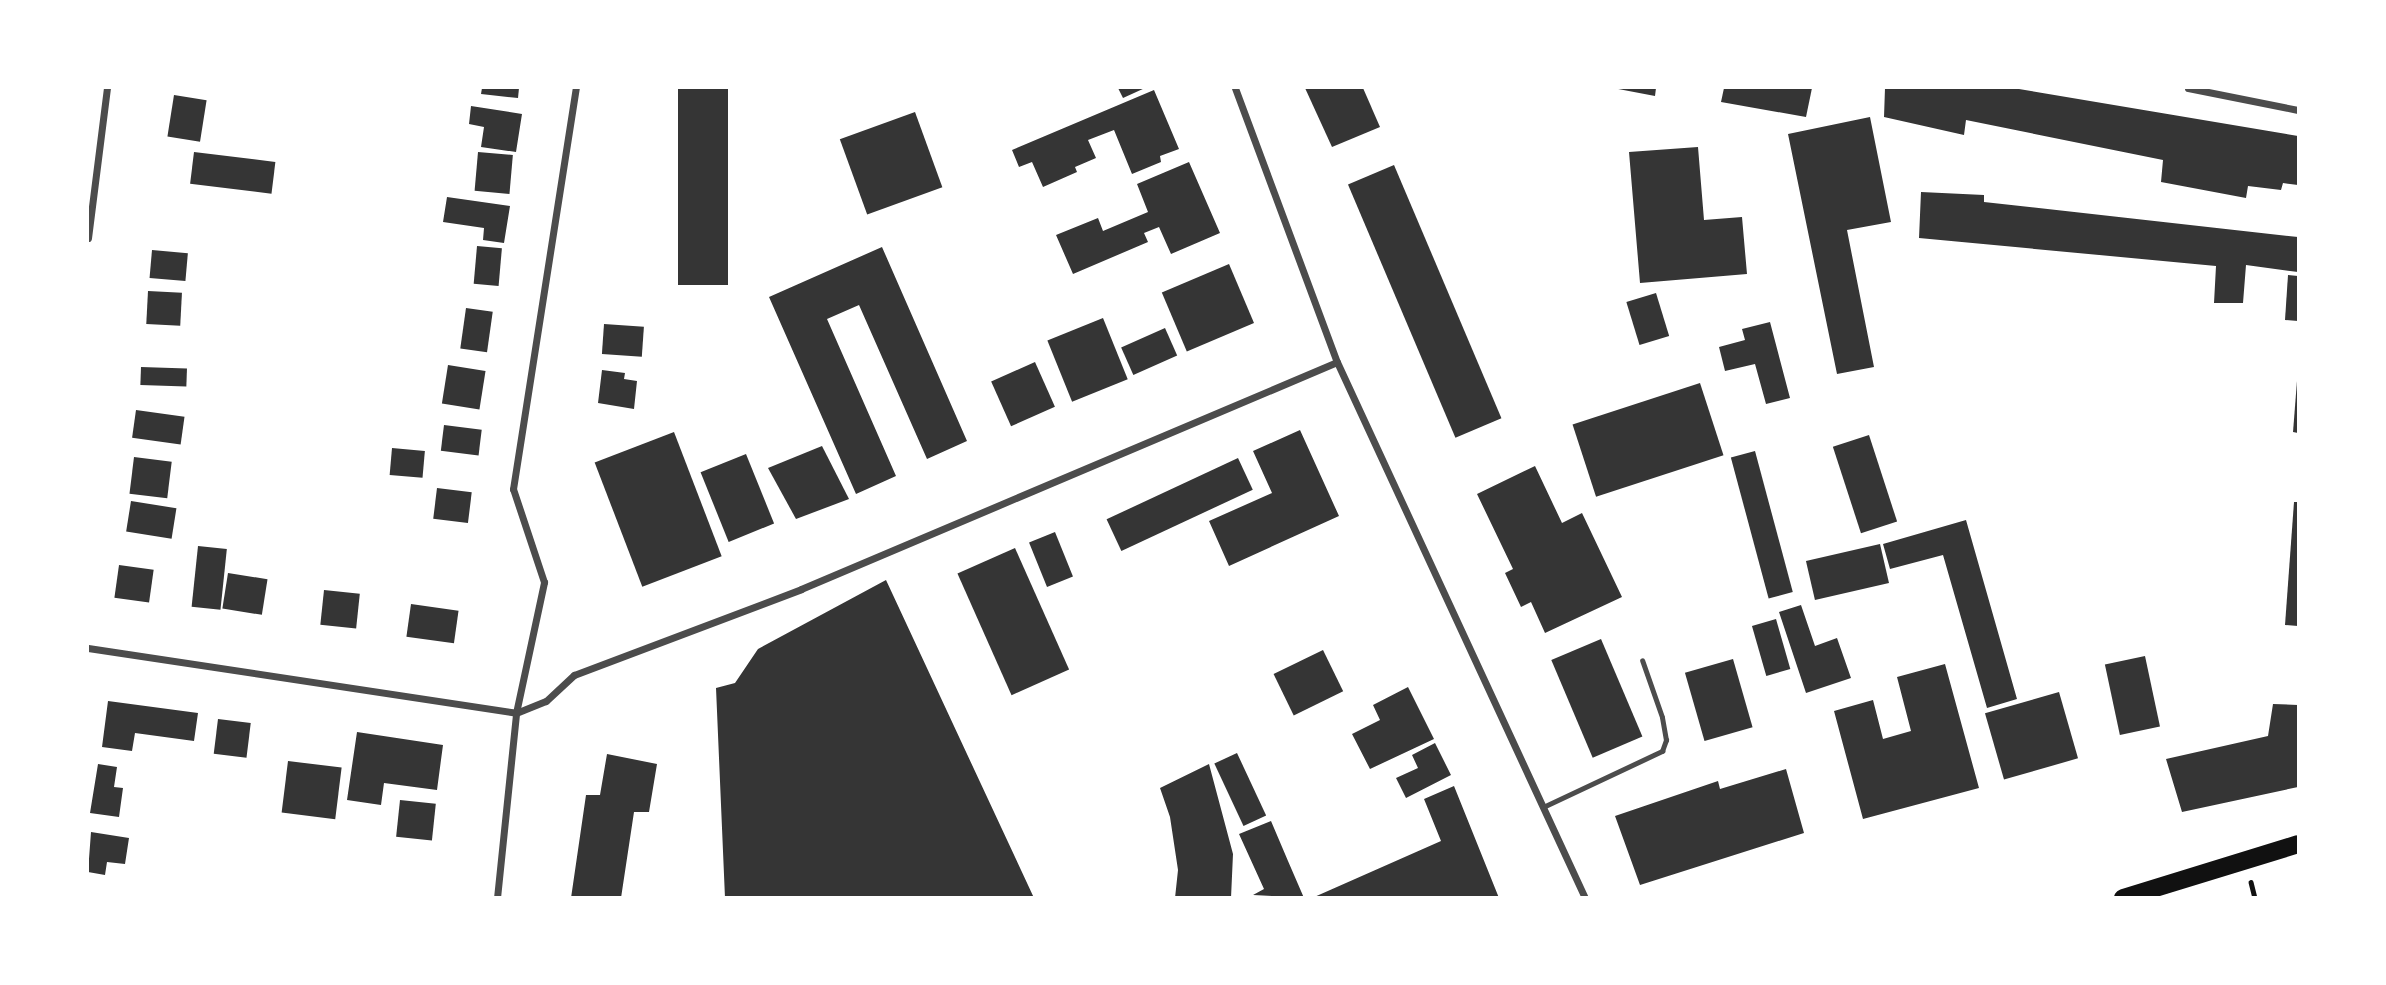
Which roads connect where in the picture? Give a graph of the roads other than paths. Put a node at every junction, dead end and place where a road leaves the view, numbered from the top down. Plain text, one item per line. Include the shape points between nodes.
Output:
1 (107, 88) edge
2 (576, 88) edge
3 (1235, 88) edge
4 (2188, 88) edge
5 (2298, 110) edge
6 (88, 238) edge
7 (1337, 362) junction
8 (88, 648) edge
9 (1642, 660) dead end
10 (516, 713) junction
11 (1543, 807) junction
12 (2298, 844) edge
13 (497, 898) edge
14 (1585, 898) edge
15 (2123, 898) edge

1 - 6 street
2 - 10 street via 513,489 544,582
3 - 7 street
4 - 5 street
7 - 10 street via 801,589 575,675 546,701
7 - 11 street
8 - 10 street
9 - 11 lane via 1662,717 1666,740 1662,751
10 - 13 street
11 - 14 street
12 - 15 main road

